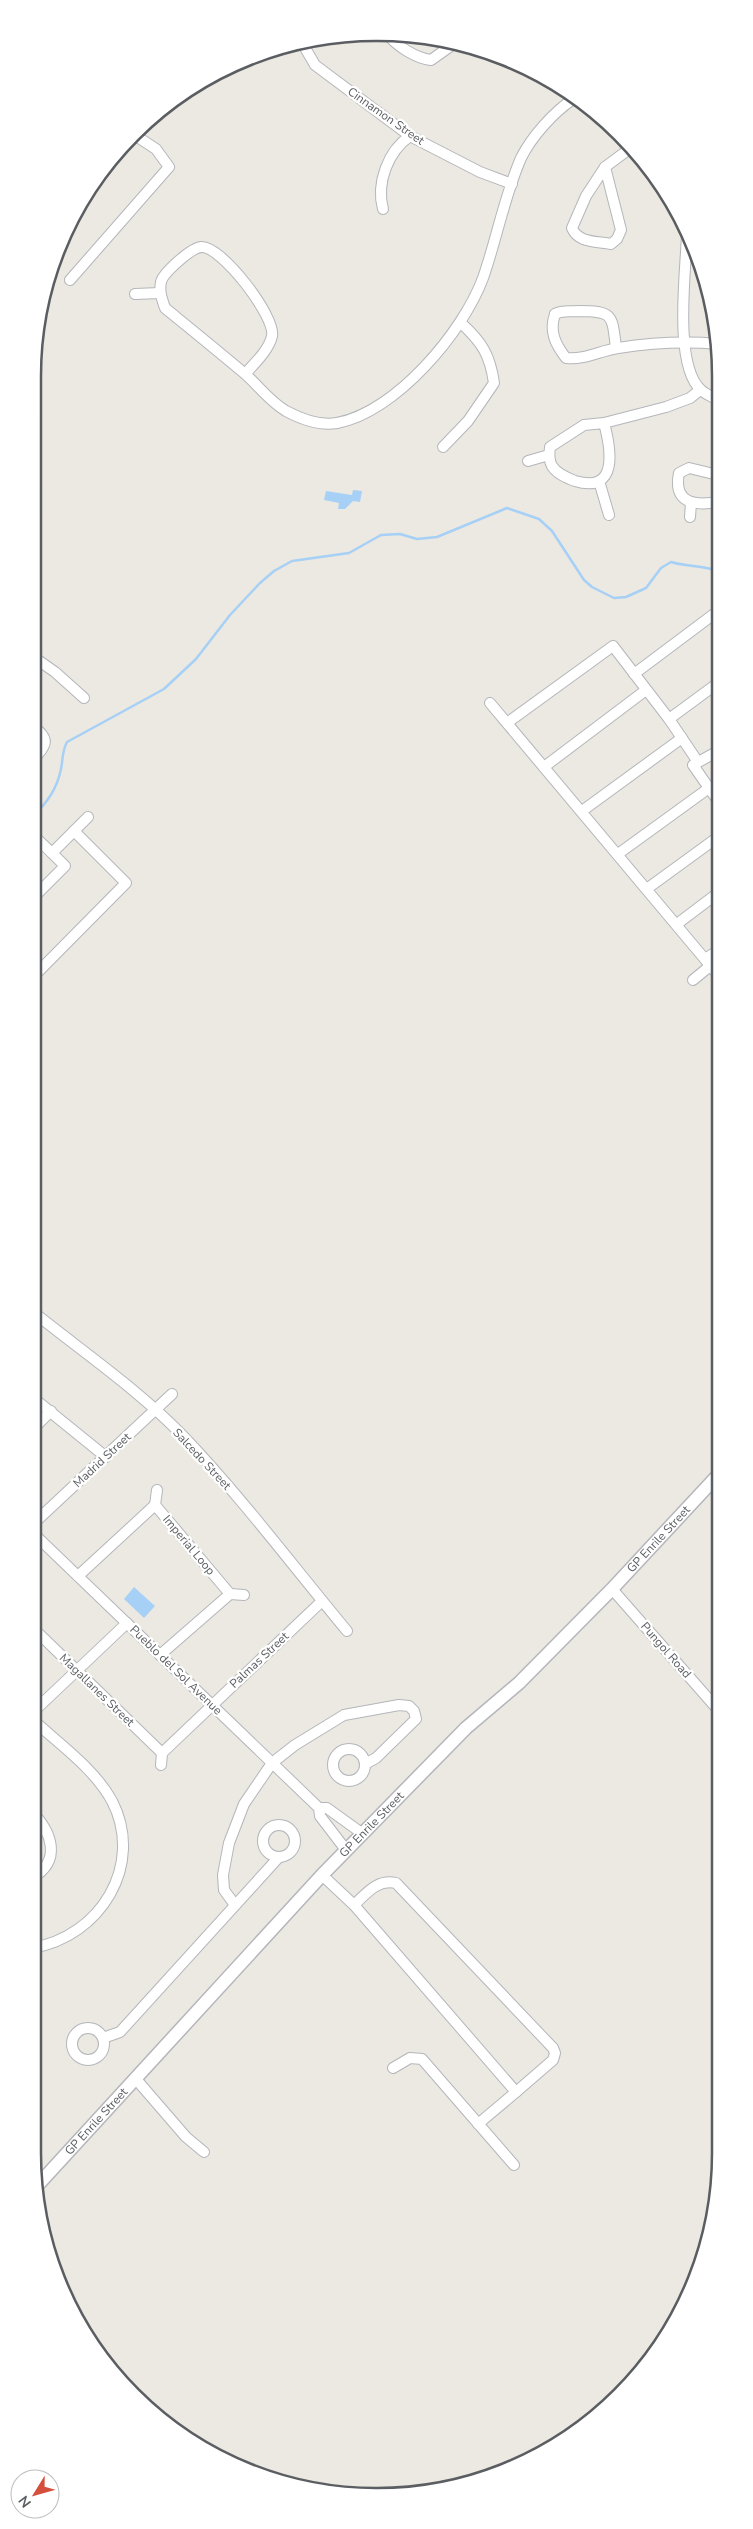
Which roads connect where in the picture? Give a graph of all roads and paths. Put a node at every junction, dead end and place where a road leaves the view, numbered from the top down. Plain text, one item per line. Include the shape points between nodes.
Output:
1 (395, 42) edge
2 (306, 49) edge
3 (446, 49) edge
4 (569, 102) edge
5 (410, 136) junction
6 (140, 138) edge
7 (626, 152) edge
8 (605, 167) junction
9 (512, 184) junction
10 (383, 209) dead end
11 (686, 249) edge
12 (70, 280) dead end
13 (160, 293) junction
14 (135, 294) dead end
15 (461, 323) junction
16 (683, 341) junction
17 (710, 343) edge
18 (616, 348) junction
19 (245, 374) junction
20 (700, 390) junction
21 (712, 397) edge
22 (604, 423) junction
23 (443, 447) dead end
24 (549, 455) junction
25 (528, 460) dead end
26 (712, 474) edge
27 (599, 481) junction
28 (691, 503) junction
29 (712, 503) edge
30 (609, 515) dead end
31 (690, 517) dead end
32 (712, 616) edge
33 (41, 662) edge
34 (634, 674) junction
35 (712, 687) edge
36 (646, 690) junction
37 (84, 698) dead end
38 (490, 704) dead end
39 (669, 719) junction
40 (507, 724) junction
41 (41, 732) edge
42 (682, 738) junction
43 (41, 750) edge
44 (712, 754) edge
45 (698, 762) junction
46 (544, 767) junction
47 (709, 788) junction
48 (712, 792) edge
49 (582, 811) junction
50 (88, 817) dead end
51 (74, 831) junction
52 (712, 841) edge
53 (41, 843) edge
54 (52, 853) junction
55 (618, 854) junction
56 (648, 888) junction
57 (41, 890) edge
58 (712, 897) edge
59 (676, 924) junction
60 (712, 958) edge
61 (708, 962) junction
62 (712, 967) edge
63 (41, 969) edge
64 (693, 980) dead end
65 (41, 1318) edge
66 (172, 1394) dead end
67 (41, 1404) edge
68 (155, 1410) junction
69 (51, 1411) junction
70 (41, 1421) edge
71 (106, 1457) junction
72 (712, 1482) edge
73 (157, 1490) dead end
74 (155, 1505) junction
75 (41, 1517) edge
76 (41, 1541) edge
77 (78, 1576) junction
78 (612, 1589) junction
79 (230, 1594) junction
80 (244, 1595) dead end
81 (322, 1601) junction
82 (127, 1623) junction
83 (347, 1631) dead end
84 (41, 1635) edge
85 (160, 1655) junction
86 (78, 1670) junction
87 (712, 1703) edge
88 (211, 1704) junction
89 (41, 1705) edge
90 (41, 1727) edge
91 (162, 1753) junction
92 (272, 1763) junction
93 (365, 1764) dead end
94 (161, 1765) dead end
95 (319, 1808) junction
96 (41, 1822) edge
97 (363, 1834) junction
98 (346, 1850) junction
99 (279, 1857) dead end
100 (41, 1871) edge
101 (322, 1875) junction
102 (235, 1905) junction
103 (354, 1906) junction
104 (41, 1947) edge
105 (103, 2038) dead end
106 (393, 2068) dead end
107 (135, 2078) junction
108 (516, 2092) junction
109 (478, 2124) junction
110 (204, 2152) dead end
111 (514, 2165) dead end
112 (42, 2179) edge

1 - 3 street via 423,59 431,60
2 - 5 street, Cinnamon Street via 315,64
4 - 9 street via 532,141
5 - 9 street, Cinnamon Street via 480,172
5 - 10 street via 401,142 389,161 380,192
6 - 12 street via 156,149 169,167
7 - 8 street
8 - 8 street via 621,230 617,239 611,244 571,237 586,196
9 - 15 street via 483,278
11 - 16 street
13 - 14 street
13 - 19 street via 165,308
13 - 19 street via 162,279 186,254 201,247 214,250 265,310 272,327 269,344
15 - 19 street via 418,373 383,403 356,418 336,423 313,422 285,410
15 - 23 street via 480,341 499,385
16 - 17 street
16 - 18 street
16 - 20 street via 690,372
18 - 18 street via 579,360 566,358 556,345 552,332 552,311 599,311 607,315 613,324
20 - 21 street
20 - 22 street via 690,398 666,407
22 - 24 street via 584,425 558,440 550,447
22 - 27 street via 610,459 607,472
24 - 25 street
24 - 27 street via 553,468 565,477 593,484
26 - 28 street via 689,468 679,473 677,484 683,498
27 - 30 street
28 - 29 street
28 - 31 street
32 - 34 street
33 - 37 street
34 - 36 street
34 - 40 street via 613,646
35 - 39 street
36 - 39 street
36 - 46 street
38 - 40 street
39 - 42 street
40 - 46 street
41 - 43 street via 46,741
42 - 45 street
42 - 49 street
44 - 45 street
45 - 47 street via 693,765
46 - 49 street
47 - 48 street
47 - 55 street
49 - 55 street
50 - 51 street
51 - 54 street
51 - 63 street via 126,883
52 - 56 street
53 - 54 street
54 - 57 street via 65,866
55 - 56 street
56 - 59 street
58 - 59 street
59 - 61 street
60 - 61 street
61 - 62 street
61 - 64 street
65 - 68 street, Salcedo Street
66 - 68 street, Madrid Street
67 - 69 street
68 - 71 street, Madrid Street
68 - 81 street, Salcedo Street via 223,1480
69 - 70 street
69 - 71 street
71 - 75 street, Madrid Street
72 - 78 street, GP Enrile Street
73 - 74 street
74 - 77 street, Imperial Loop
74 - 79 street, Imperial Loop
76 - 77 street, Pueblo del Sol Avenue
77 - 82 street, Pueblo del Sol Avenue
78 - 87 street, Pungol Road
78 - 97 street, GP Enrile Street via 519,1683 466,1728
79 - 80 street
79 - 85 street
81 - 83 street, Salcedo Street
81 - 88 street, Palmas Street
82 - 85 street, Pueblo del Sol Avenue
82 - 86 street
84 - 86 street, Magallanes Street
85 - 88 street, Pueblo del Sol Avenue
86 - 89 street
86 - 91 street, Magallanes Street
88 - 91 street, Palmas Street
88 - 92 street, Pueblo del Sol Avenue
90 - 104 street via 95,1777 112,1802 121,1830 122,1860 113,1891 98,1914 73,1935
91 - 94 street
92 - 93 street via 295,1744 344,1715 409,1706 416,1719 376,1758
92 - 95 street, Pueblo del Sol Avenue
92 - 102 street via 244,1804 229,1843 223,1875 224,1890
95 - 97 street, Pueblo del Sol Avenue via 327,1808
95 - 98 street, Pueblo del Sol Avenue via 320,1816
96 - 100 street via 52,1843 50,1859
97 - 98 street, GP Enrile Street
98 - 101 street, GP Enrile Street
99 - 102 street
101 - 103 street
101 - 107 street, GP Enrile Street
102 - 105 street via 120,2032
103 - 108 street
103 - 108 street via 375,1885 386,1881 396,1883 553,2048 553,2060
106 - 109 street via 410,2058 422,2059
107 - 110 street via 186,2138
107 - 112 street, GP Enrile Street
108 - 109 street
109 - 111 street

